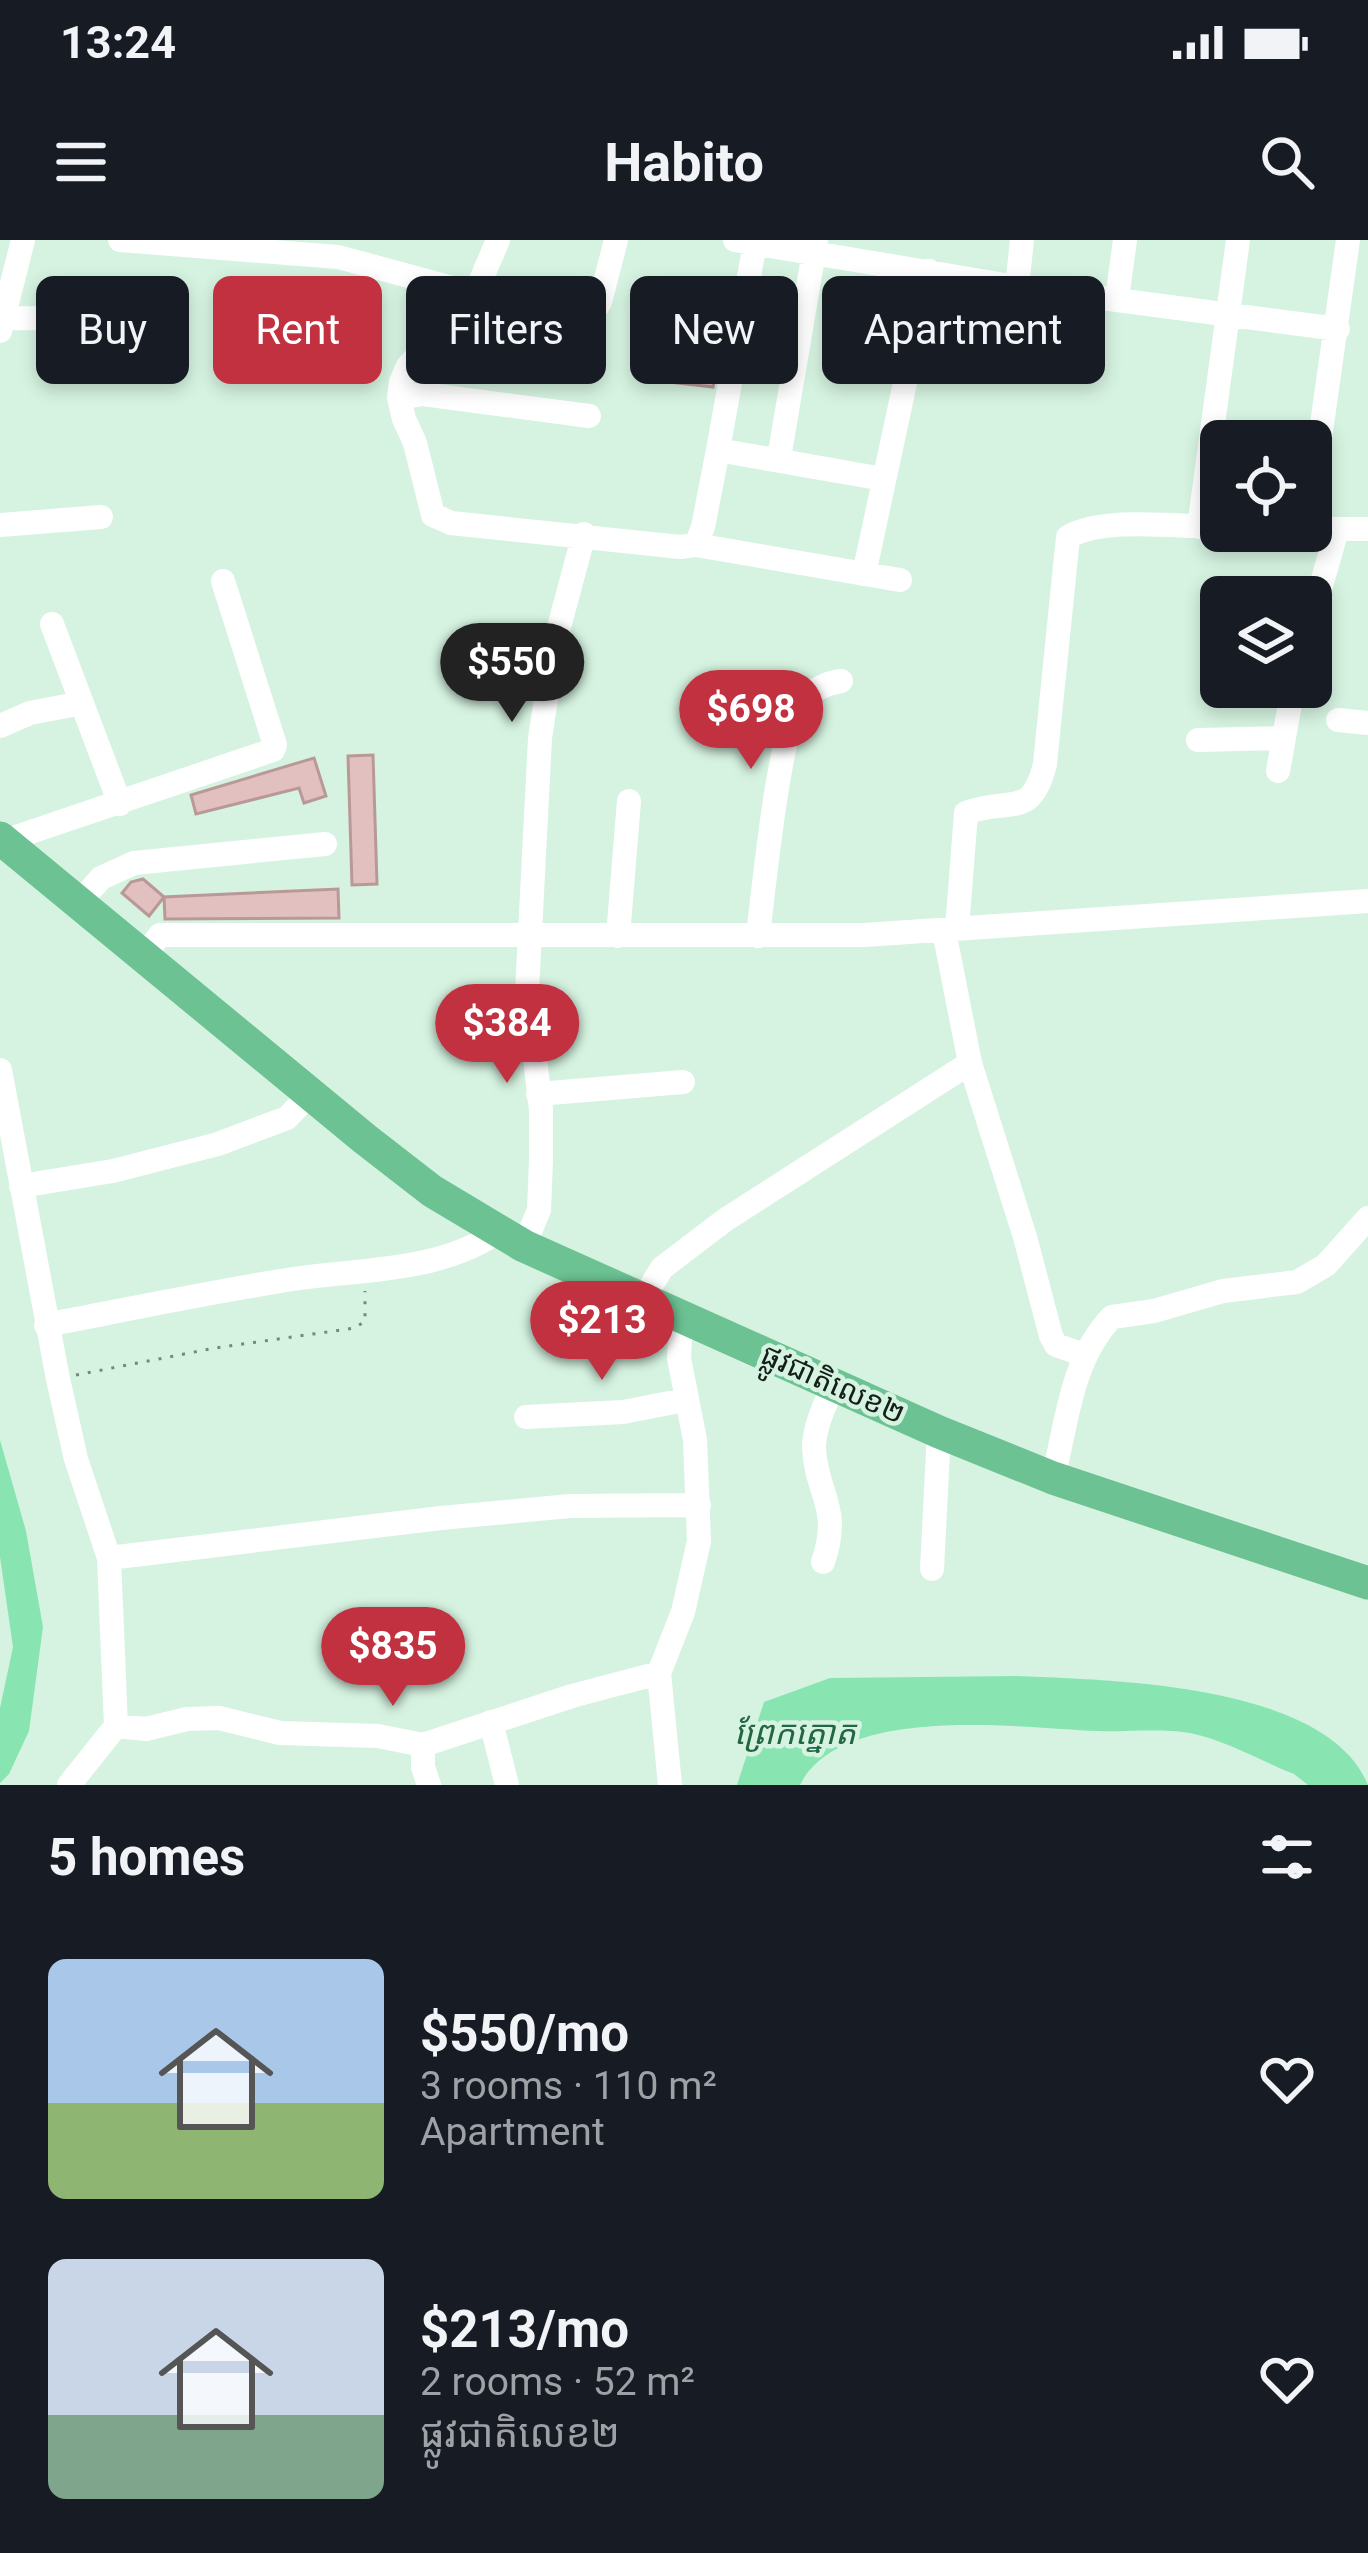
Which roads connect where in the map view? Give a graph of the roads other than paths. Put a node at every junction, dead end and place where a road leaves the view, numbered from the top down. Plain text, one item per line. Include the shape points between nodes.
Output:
1 (23, 240) edge
2 (120, 240) edge
3 (498, 240) edge
4 (616, 240) edge
5 (1022, 240) edge
6 (1125, 240) edge
7 (1238, 240) edge
8 (1348, 240) edge
9 (745, 241) edge
10 (815, 246) edge
11 (341, 249) edge
12 (929, 271) junction
13 (421, 276) edge
14 (483, 276) edge
15 (958, 276) edge
16 (1018, 276) edge
17 (606, 279) edge
18 (1355, 294) edge
19 (1105, 297) edge
20 (1118, 299) junction
21 (1229, 315) junction
22 (36, 322) edge
23 (1, 323) edge
24 (1338, 329) junction
25 (406, 373) edge
26 (399, 398) junction
27 (589, 416) dead end
28 (1220, 420) edge
29 (1324, 420) edge
30 (718, 450) junction
31 (779, 458) junction
32 (883, 479) junction
33 (100, 517) dead end
34 (0, 525) edge
35 (1200, 527) edge
36 (1332, 529) edge
37 (1368, 529) edge
38 (584, 534) junction
39 (696, 544) junction
40 (864, 574) junction
41 (899, 580) dead end
42 (223, 581) dead end
43 (52, 624) dead end
44 (841, 681) dead end
45 (82, 703) junction
46 (1288, 708) edge
47 (1337, 720) dead end
48 (1368, 723) edge
49 (0, 726) edge
50 (1281, 738) junction
51 (1198, 740) dead end
52 (1278, 771) dead end
53 (628, 801) dead end
54 (120, 804) junction
55 (1, 842) edge
56 (325, 844) dead end
57 (1368, 901) edge
58 (79, 903) junction
59 (951, 930) junction
60 (617, 936) junction
61 (758, 936) junction
62 (529, 937) junction
63 (143, 955) junction
64 (970, 1063) junction
65 (0, 1070) edge
66 (683, 1082) dead end
67 (538, 1094) junction
68 (309, 1095) junction
69 (21, 1186) junction
70 (1368, 1218) edge
71 (511, 1239) junction
72 (643, 1299) junction
73 (688, 1320) junction
74 (46, 1325) junction
75 (1076, 1352) dead end
76 (834, 1383) junction
77 (685, 1400) junction
78 (526, 1417) dead end
79 (939, 1432) junction
80 (1053, 1478) junction
81 (699, 1504) junction
82 (109, 1558) junction
83 (824, 1562) dead end
84 (932, 1569) dead end
85 (1368, 1583) edge
86 (659, 1673) junction
87 (490, 1722) junction
88 (116, 1726) junction
89 (423, 1745) junction
90 (69, 1785) edge
91 (429, 1785) edge
92 (507, 1785) edge
93 (670, 1785) edge

1 - 23 street
2 - 11 street
3 - 14 street
4 - 17 street
5 - 16 street
6 - 20 street
7 - 21 street
8 - 18 street
9 - 10 street
9 - 30 street
10 - 12 street
10 - 31 street
11 - 13 street
12 - 15 street
12 - 32 street
18 - 24 street
19 - 20 street
20 - 21 street
21 - 24 street
21 - 28 street
22 - 23 street
24 - 29 street
25 - 26 street
26 - 27 street via 423,394
26 - 38 street via 433,515
30 - 31 street
30 - 39 street
31 - 32 street
32 - 40 street
33 - 34 street
35 - 59 street via 1119,526 1068,537 1039,790 1028,802 966,814
36 - 37 street
38 - 39 street
38 - 62 street via 540,737
39 - 40 street
40 - 41 street
42 - 54 street via 275,746
43 - 45 street
44 - 61 street via 796,706
45 - 49 street
45 - 54 street
46 - 50 street
47 - 48 street
50 - 51 street
50 - 52 street
53 - 60 street
54 - 55 street
55 - 58 highway, ផ្លូវជាតិលេខ២
56 - 58 street via 134,862 101,878
57 - 59 street
58 - 63 highway, ផ្លូវជាតិលេខ២
59 - 61 street
59 - 64 street
60 - 61 street
60 - 62 street
62 - 63 street via 160,935
62 - 67 street
63 - 68 highway, ផ្លូវជាតិលេខ២
64 - 72 street via 725,1220 662,1268
64 - 75 street via 1051,1336
65 - 69 street
66 - 67 street
67 - 71 street via 539,1210
68 - 69 street via 287,1118 218,1144
68 - 71 highway, ផ្លូវជាតិលេខ២ via 432,1191
69 - 74 street
70 - 80 street via 1326,1265 1297,1282 1112,1317 1077,1376
71 - 72 highway, ផ្លូវជាតិលេខ២
71 - 74 street
72 - 73 highway, ផ្លូវជាតិលេខ២
73 - 76 highway, ផ្លូវជាតិលេខ២
73 - 77 street via 680,1338
74 - 82 street via 76,1459
76 - 79 highway, ផ្លូវជាតិលេខ២
76 - 83 street via 814,1448 831,1511
77 - 78 street
77 - 81 street
79 - 80 highway, ផ្លូវជាតិលេខ២
79 - 84 street
80 - 85 highway, ផ្លូវជាតិលេខ២
81 - 82 street via 570,1506
81 - 86 street via 692,1583
82 - 88 street
86 - 87 street
86 - 93 street
87 - 89 street
87 - 92 street
88 - 89 street via 220,1718 280,1733
88 - 90 street
89 - 91 street

